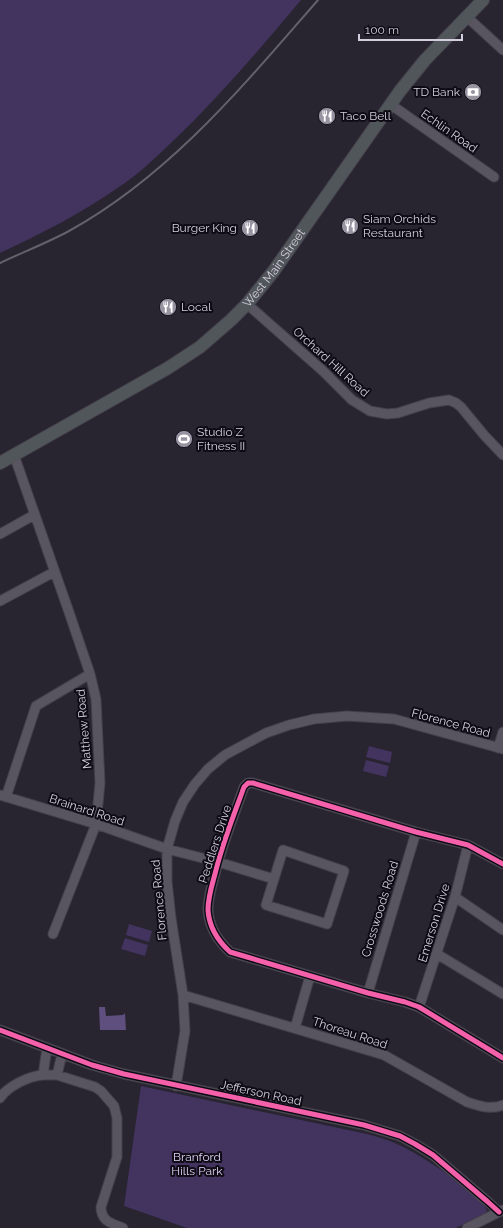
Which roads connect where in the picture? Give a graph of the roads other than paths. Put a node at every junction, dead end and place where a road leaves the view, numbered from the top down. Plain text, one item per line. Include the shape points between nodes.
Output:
1 (483, 0) edge
2 (467, 17) junction
3 (503, 50) edge
4 (390, 104) junction
5 (494, 177) dead end
6 (247, 304) junction
7 (14, 455) junction
8 (503, 455) edge
9 (0, 463) edge
10 (34, 515) junction
11 (0, 534) edge
12 (54, 572) junction
13 (0, 601) edge
14 (90, 674) junction
15 (503, 732) edge
16 (501, 748) edge
17 (3, 796) edge
18 (96, 824) junction
19 (416, 832) junction
20 (468, 845) junction
21 (167, 849) junction
22 (218, 862) junction
23 (503, 864) edge
24 (274, 879) junction
25 (455, 897) junction
26 (503, 930) edge
27 (53, 934) dead end
28 (437, 954) junction
29 (310, 976) junction
30 (368, 993) junction
31 (503, 994) edge
32 (183, 995) junction
33 (419, 1007) junction
34 (295, 1028) junction
35 (0, 1030) edge
36 (47, 1048) junction
37 (62, 1054) junction
38 (503, 1058) edge
39 (43, 1074) junction
40 (57, 1075) junction
41 (176, 1086) junction
42 (0, 1098) edge
43 (503, 1105) edge
44 (501, 1211) edge
45 (123, 1228) edge
46 (467, 1228) edge

1 - 2 main road, West Main Street
2 - 3 street
2 - 4 main road, West Main Street via 425,60
4 - 5 street, Echlin Road
4 - 6 main road, West Main Street via 281,260
6 - 7 main road, West Main Street via 213,337 184,358
6 - 8 street, Orchard Hill Road via 352,400 370,411 398,413 429,403 449,400 461,407
7 - 9 main road, West Main Street
7 - 10 street, Matthew Road
10 - 11 street
10 - 12 street, Matthew Road
12 - 13 street
12 - 14 street, Matthew Road
14 - 17 street via 36,706
14 - 18 street, Matthew Road via 96,699 99,752 100,783
15 - 16 street
16 - 21 street, Florence Road via 394,720 347,716 314,719 290,725 246,743 208,769 184,802 175,821
17 - 18 street, Brainard Road
18 - 21 street, Brainard Road
18 - 27 street, Matthew Road
19 - 20 street, Peddlers Drive
19 - 22 street, Peddlers Drive via 248,783 244,787
19 - 30 street, Crosswoods Road
20 - 23 street, Peddlers Drive
20 - 25 street, Emerson Drive
21 - 22 street, Peddlers Drive
21 - 32 street, Florence Road via 167,882
22 - 24 street
22 - 29 street, Peddlers Drive via 208,910 212,927 220,943 230,952
24 - 24 street via 283,850 344,870 327,924 266,905
25 - 26 street
25 - 28 street, Emerson Drive
28 - 31 street
28 - 33 street, Emerson Drive
29 - 30 street, Peddlers Drive
29 - 34 street
30 - 33 street, Peddlers Drive
32 - 34 street, Thoreau Road
32 - 41 street, Florence Road via 185,1031
33 - 38 street, Peddlers Drive
34 - 43 street, Thoreau Road via 384,1055 467,1102 482,1107
35 - 36 street, Jefferson Road
36 - 37 street, Jefferson Road
36 - 39 street
37 - 40 street
37 - 41 street, Jefferson Road via 124,1074
39 - 40 street
39 - 42 street via 17,1084
40 - 45 street via 95,1087 114,1106 117,1118 117,1157 101,1214 105,1220
41 - 44 street, Jefferson Road via 364,1125 400,1136 433,1156
44 - 46 street

